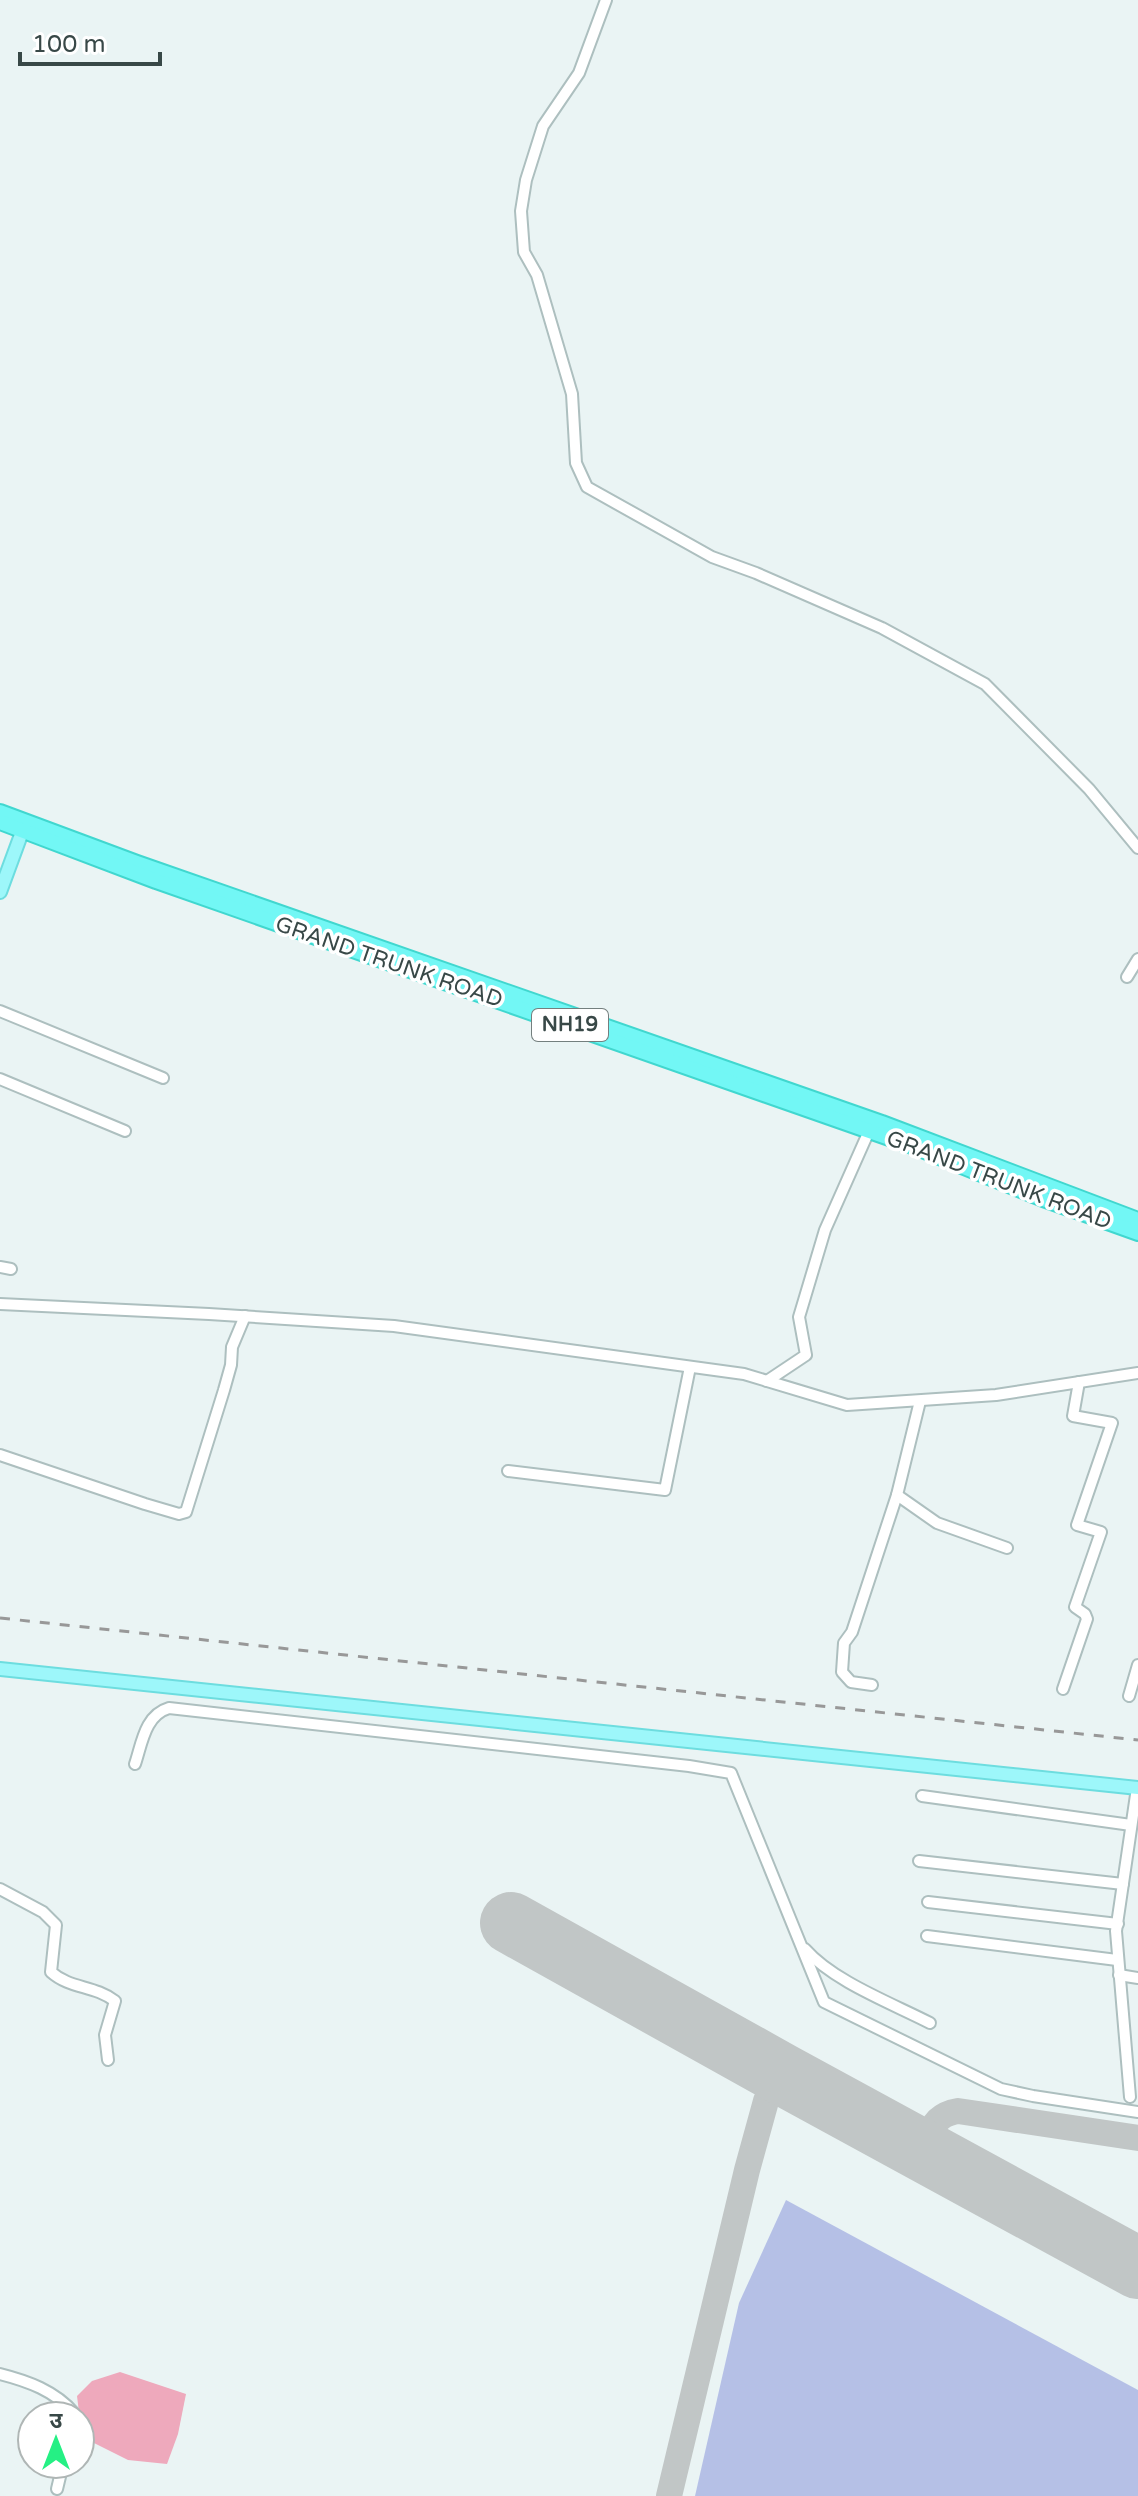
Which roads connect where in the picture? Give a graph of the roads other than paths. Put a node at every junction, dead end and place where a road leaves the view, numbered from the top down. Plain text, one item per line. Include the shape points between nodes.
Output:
1 (606, 0) edge
2 (0, 812) edge
3 (0, 822) edge
4 (24, 826) junction
5 (1138, 848) edge
6 (0, 892) edge
7 (1138, 959) edge
8 (1127, 977) dead end
9 (0, 1011) edge
10 (163, 1078) dead end
11 (0, 1079) edge
12 (125, 1131) dead end
13 (869, 1131) junction
14 (1138, 1220) edge
15 (1138, 1233) edge
16 (0, 1304) edge
17 (245, 1316) junction
18 (690, 1367) junction
19 (1138, 1373) edge
20 (767, 1381) junction
21 (1079, 1382) junction
22 (920, 1401) junction
23 (0, 1455) edge
24 (508, 1471) dead end
25 (897, 1495) junction
26 (1007, 1548) dead end
27 (1138, 1665) edge
28 (0, 1669) edge
29 (872, 1685) dead end
30 (1063, 1689) dead end
31 (1129, 1696) dead end
32 (135, 1764) dead end
33 (1137, 1788) edge
34 (922, 1796) dead end
35 (1131, 1825) junction
36 (919, 1861) dead end
37 (1123, 1884) junction
38 (0, 1889) edge
39 (928, 1902) dead end
40 (1118, 1924) junction
41 (927, 1936) dead end
42 (798, 1941) junction
43 (1117, 1960) junction
44 (1119, 1975) junction
45 (1138, 1978) edge
46 (930, 2023) dead end
47 (108, 2060) dead end
48 (1130, 2097) dead end
49 (1138, 2112) edge
50 (0, 2374) edge
51 (62, 2400) edge
52 (59, 2480) edge
53 (57, 2489) dead end

1 - 5 street via 579,73 543,126 521,211 524,252 537,275 572,394 576,463 587,487 712,557 882,628 985,684 1089,789
2 - 4 highway, GRAND TRUNK ROAD / NH19
3 - 4 highway, GRAND TRUNK ROAD / NH19
4 - 6 main road
4 - 13 highway, GRAND TRUNK ROAD / NH19 via 156,881
4 - 14 highway, GRAND TRUNK ROAD / NH19 via 867,1117
7 - 8 street
9 - 10 street
11 - 12 street
13 - 15 highway, GRAND TRUNK ROAD / NH19
13 - 20 street via 825,1230 799,1317 806,1355
16 - 17 street
17 - 18 street via 394,1326
17 - 23 street via 186,1512 145,1504
18 - 20 street
18 - 24 street via 665,1490
19 - 21 street
20 - 22 street via 847,1405
21 - 22 street
21 - 30 street via 1073,1416 1112,1423 1077,1525 1101,1532 1075,1607 1087,1619
22 - 25 street
25 - 26 street via 937,1523
25 - 29 street via 844,1643 842,1672 851,1682
27 - 31 street
28 - 33 main road
32 - 42 street via 149,1722 169,1708 731,1773
33 - 35 street
34 - 35 street
35 - 37 street
36 - 37 street
37 - 40 street
38 - 47 street via 56,1925 51,1972 63,1983 115,2001 105,2035
39 - 40 street
40 - 43 street
41 - 43 street
42 - 46 street via 813,1959 848,1981
42 - 49 street via 824,2002 1001,2089
43 - 44 street
44 - 45 street
44 - 48 street
50 - 51 street via 28,2381
52 - 53 street

